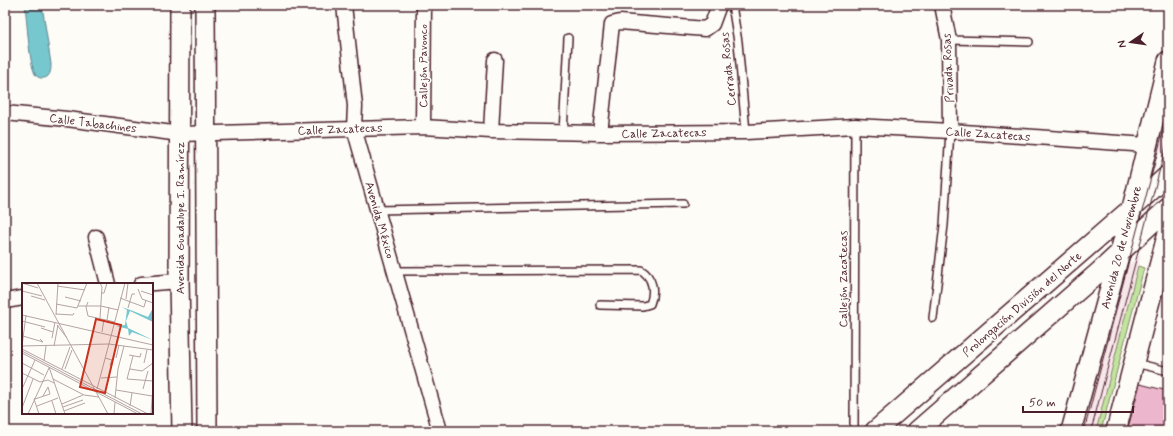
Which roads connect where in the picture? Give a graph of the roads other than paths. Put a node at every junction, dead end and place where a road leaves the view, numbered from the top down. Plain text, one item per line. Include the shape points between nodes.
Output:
1 (180, 5) edge
2 (205, 5) edge
3 (344, 5) edge
4 (424, 5) edge
5 (719, 5) edge
6 (732, 5) edge
7 (942, 5) edge
8 (568, 38) dead end
9 (949, 40) junction
10 (1029, 42) dead end
11 (495, 60) dead end
12 (1168, 61) edge
13 (5, 113) edge
14 (855, 126) junction
15 (423, 127) junction
16 (354, 128) junction
17 (950, 131) junction
18 (491, 132) junction
19 (746, 132) junction
20 (563, 133) junction
21 (600, 133) junction
22 (180, 134) junction
23 (206, 134) junction
24 (1147, 145) junction
25 (1168, 175) edge
26 (683, 204) dead end
27 (1132, 208) junction
28 (1168, 208) edge
29 (376, 210) junction
30 (1168, 232) edge
31 (96, 237) dead end
32 (1118, 254) junction
33 (394, 271) junction
34 (179, 281) junction
35 (108, 283) edge
36 (153, 283) edge
37 (22, 298) edge
38 (5, 301) edge
39 (600, 305) dead end
40 (933, 318) dead end
41 (1133, 363) junction
42 (1168, 371) edge
43 (182, 431) edge
44 (208, 431) edge
45 (440, 431) edge
46 (854, 431) edge
47 (875, 431) edge
48 (917, 431) edge
49 (1071, 431) edge
50 (1116, 431) edge

1 - 22 main road, Avenida Guadalupe I. Ramírez
2 - 23 main road
3 - 16 street, Avenida México via 355,106
4 - 15 street, Callejón Pavonco
5 - 21 street via 712,24 705,29 620,22 612,24
6 - 19 lane, Cerrada Rosas
7 - 9 street, Privada Rosas
8 - 20 lane
9 - 10 lane
9 - 17 street, Privada Rosas
11 - 18 street
12 - 24 main road, Avenida 20 de Noviembre
13 - 22 street, Calle Tabachines
14 - 17 street, Calle Zacatecas
14 - 19 street, Calle Zacatecas
14 - 46 lane, Callejón Zacatecas
15 - 16 street, Calle Zacatecas
15 - 18 street, Calle Zacatecas
16 - 23 street, Calle Zacatecas
16 - 29 street, Avenida México
17 - 24 street, Calle Zacatecas
17 - 40 lane via 944,225
18 - 20 street, Calle Zacatecas
19 - 21 street, Calle Zacatecas
20 - 21 street, Calle Zacatecas
22 - 23 street, Calle Zacatecas
22 - 34 main road, Avenida Guadalupe I. Ramírez
23 - 44 main road
24 - 27 main road, Avenida 20 de Noviembre
25 - 27 main road, Prolongación División del Norte
26 - 29 lane
27 - 32 main road, Avenida 20 de Noviembre
27 - 47 main road, Prolongación División del Norte
28 - 32 main road
29 - 33 street, Avenida México
30 - 41 main road
31 - 35 street
32 - 48 main road
32 - 49 main road, Avenida 20 de Noviembre
33 - 39 lane via 641,270 652,282 653,298 650,304
33 - 45 street, Avenida México
34 - 36 street
34 - 43 main road, Avenida Guadalupe I. Ramírez
37 - 38 street
41 - 42 lane
41 - 50 main road

